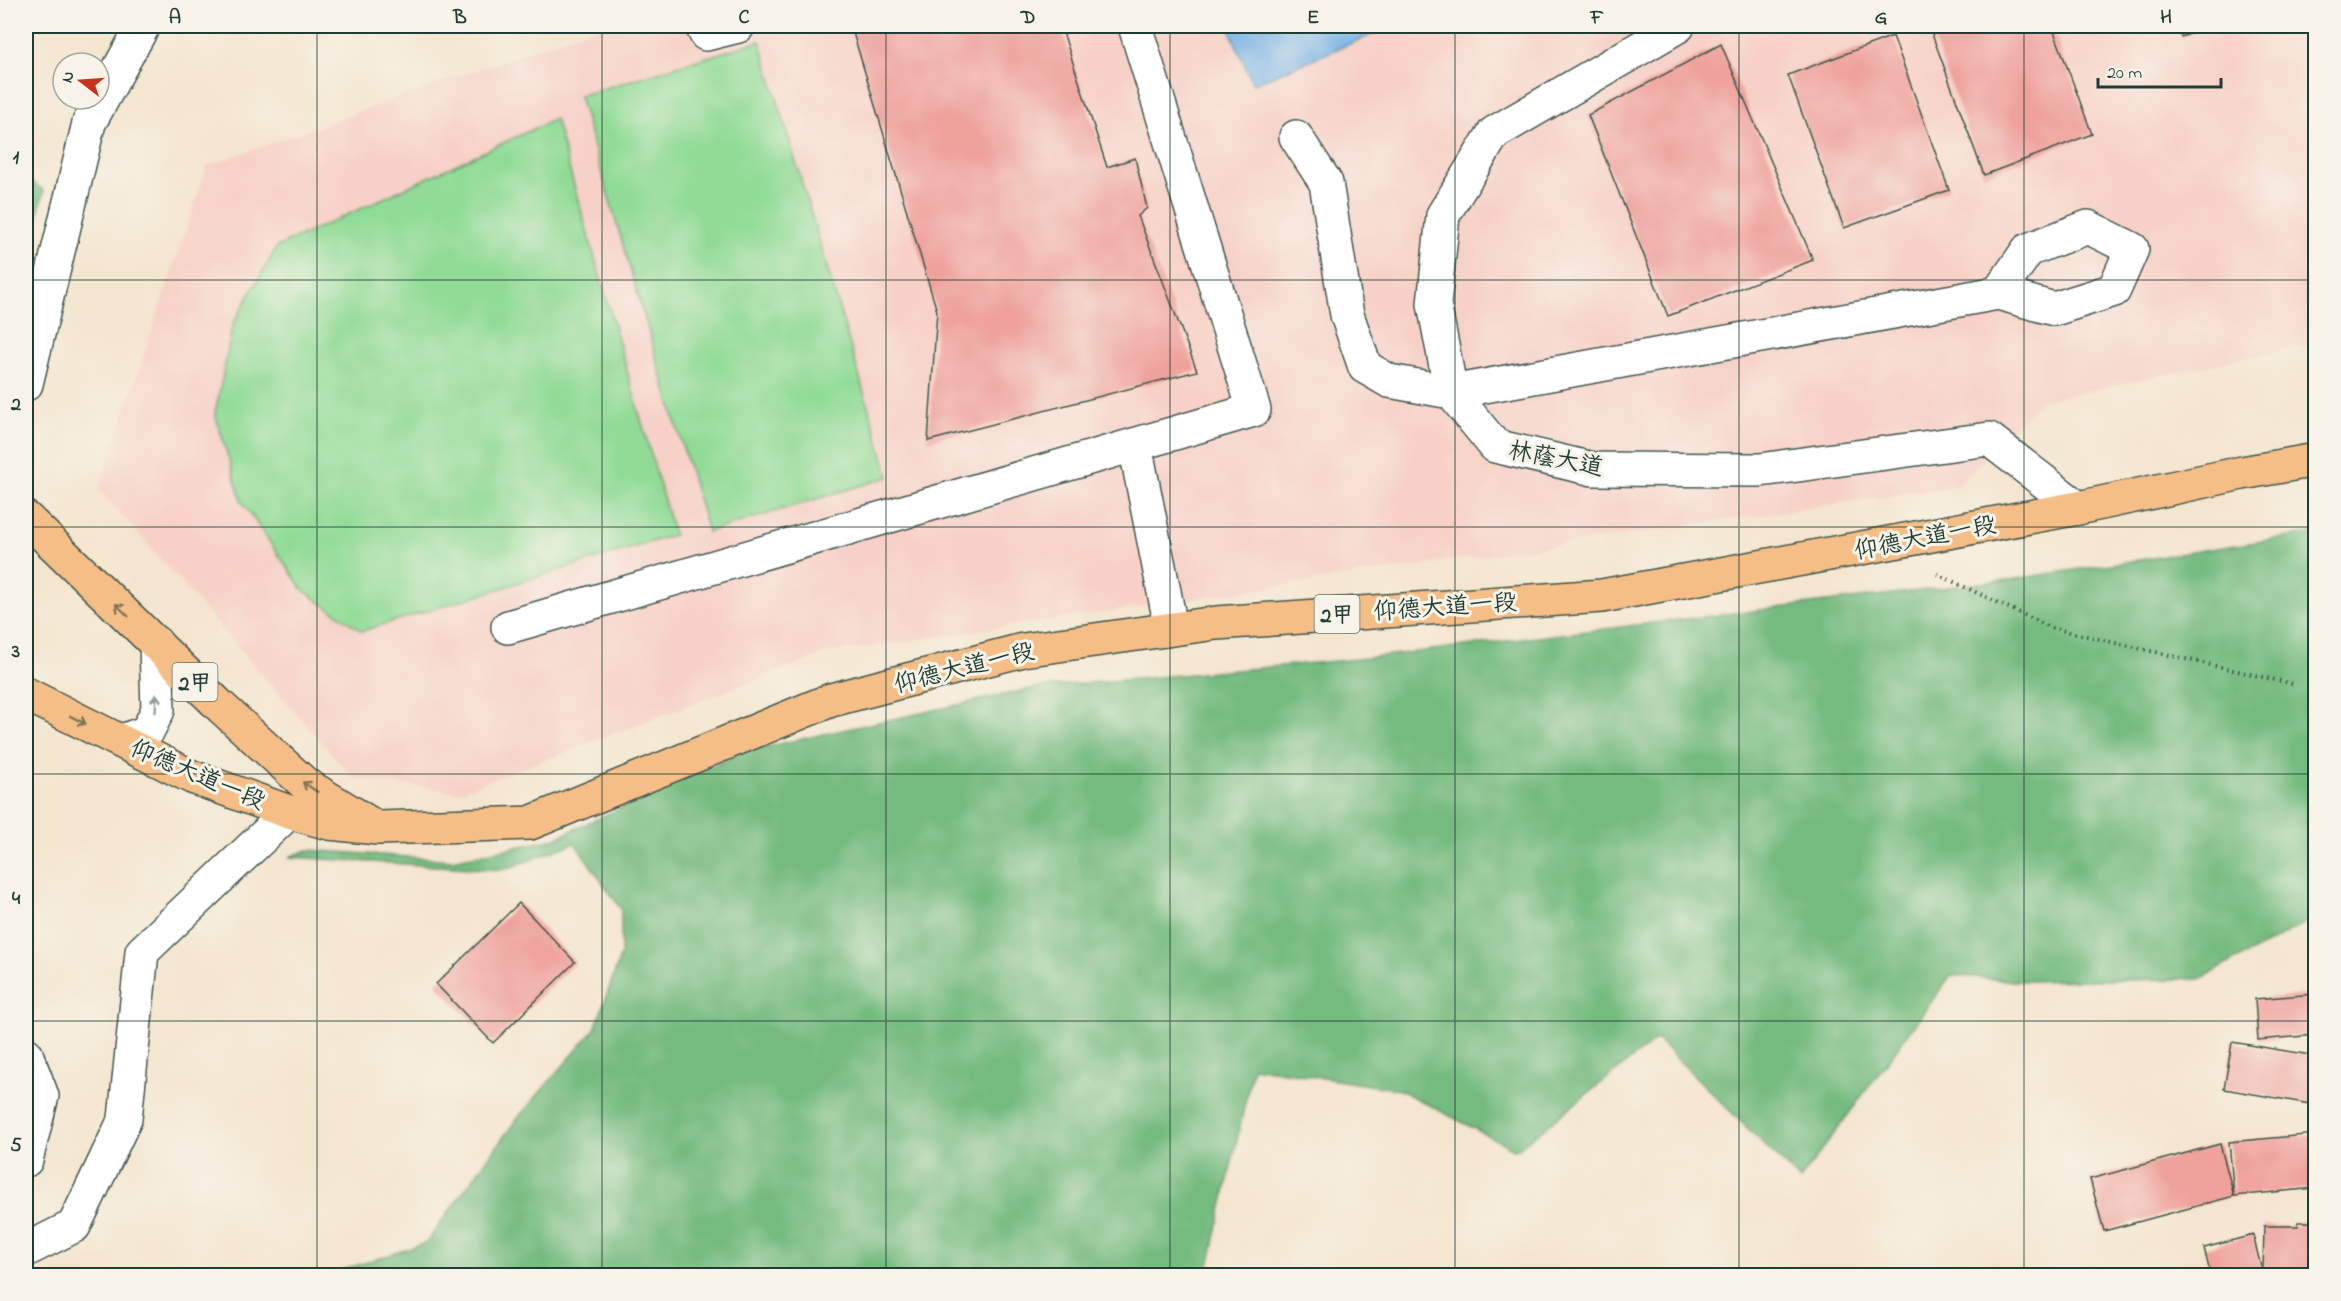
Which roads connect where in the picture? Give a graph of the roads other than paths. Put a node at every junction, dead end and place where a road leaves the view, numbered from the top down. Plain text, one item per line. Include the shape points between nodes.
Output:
1 (143, 26) edge
2 (702, 26) edge
3 (738, 26) edge
4 (1135, 26) edge
5 (1677, 26) edge
6 (1296, 137) dead end
7 (1998, 293) dead end
8 (26, 384) edge
9 (1451, 392) junction
10 (1135, 445) junction
11 (2316, 460) edge
12 (2078, 508) junction
13 (26, 518) edge
14 (508, 627) dead end
15 (1166, 630) junction
16 (156, 643) junction
17 (26, 694) edge
18 (122, 741) junction
19 (288, 812) junction
20 (378, 828) junction
21 (26, 1054) edge
22 (26, 1160) edge
23 (26, 1250) edge

1 - 8 lane via 89,123
2 - 3 lane via 706,34
4 - 10 lane via 1254,410
5 - 9 lane, 林蔭大道 via 1494,133 1443,215 1434,304
6 - 9 lane via 1326,183 1347,315 1365,367 1389,381
7 - 9 lane
9 - 12 lane, 林蔭大道 via 1495,446 1593,469 1760,470 1989,439
10 - 14 lane
10 - 15 lane via 1168,612
11 - 12 main road, 仰德大道一段 / 2甲
12 - 15 main road, 仰德大道一段 / 2甲 via 1602,596 1215,623
16 -> 13 main road, 仰德大道一段 / 2甲
15 - 20 main road, 仰德大道一段 / 2甲 via 1023,650 831,700 531,823
18 -> 16 lane via 147,732 158,710
20 -> 16 main road, 仰德大道一段 / 2甲 via 305,784
17 -> 18 main road, 仰德大道一段 / 2甲
18 - 19 main road, 仰德大道一段 / 2甲 via 192,777
19 - 20 main road, 仰德大道一段 / 2甲 via 328,823
19 - 23 lane via 142,952 125,1119 74,1226
21 - 22 lane via 42,1096

